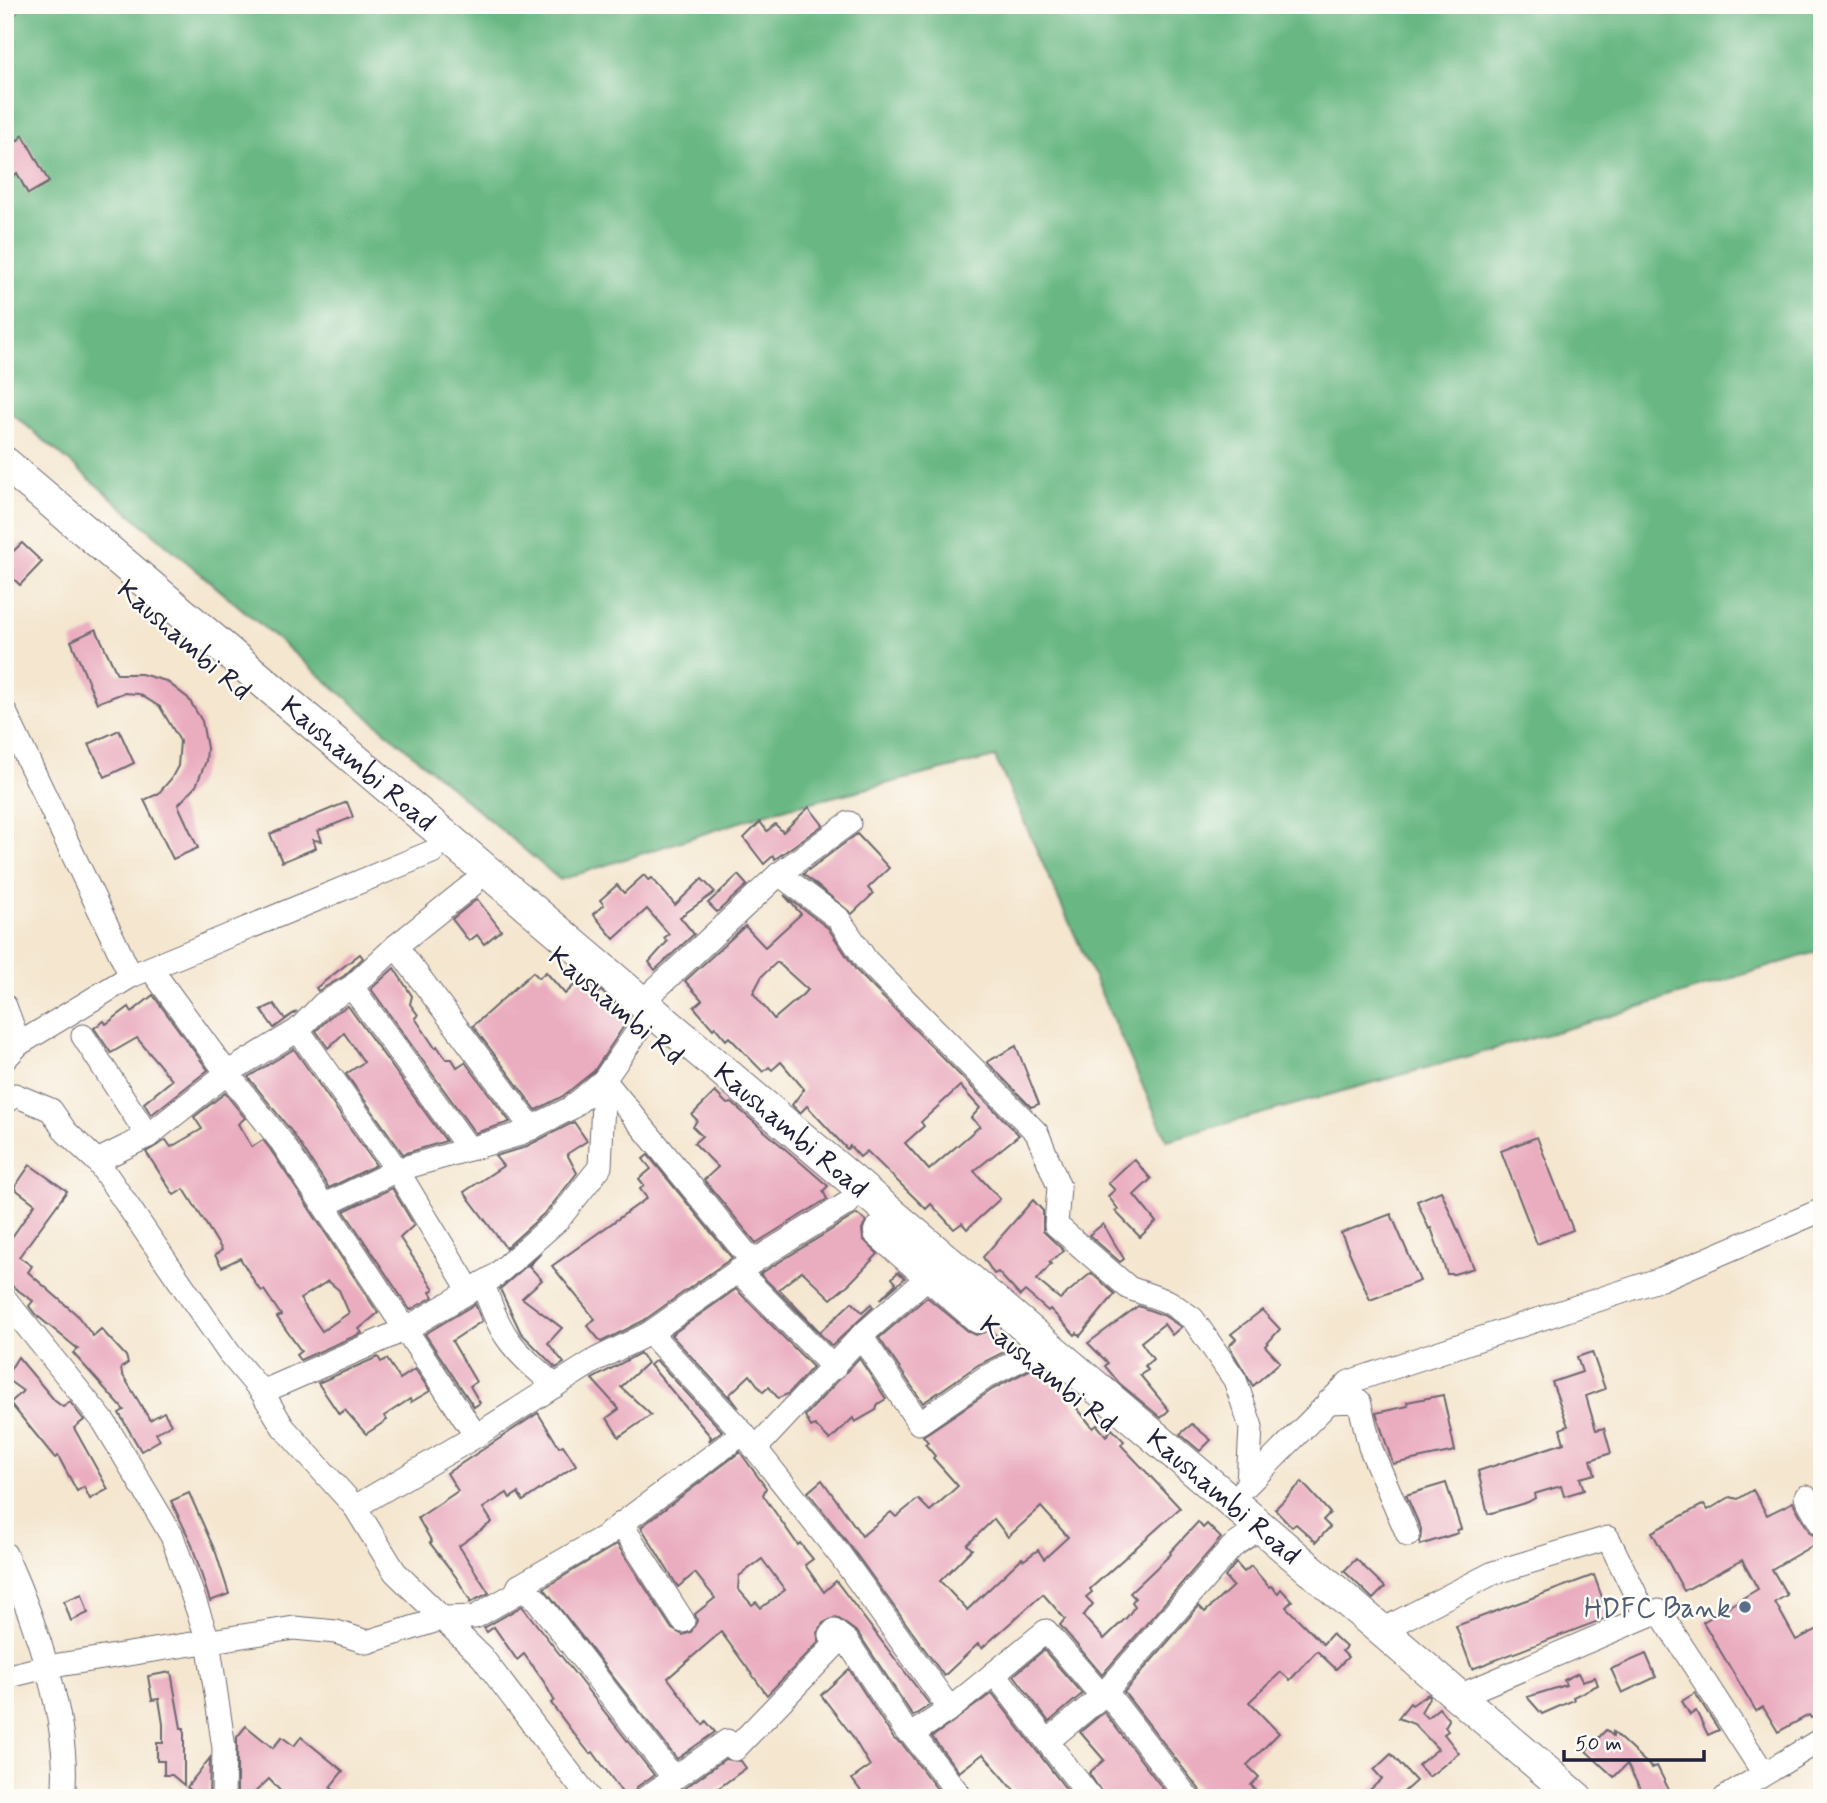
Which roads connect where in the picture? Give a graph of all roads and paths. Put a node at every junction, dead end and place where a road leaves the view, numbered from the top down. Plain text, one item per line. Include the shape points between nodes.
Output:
1 (5, 463) edge
2 (5, 484) edge
3 (5, 712) edge
4 (849, 823) dead end
5 (432, 852) junction
6 (779, 874) junction
7 (472, 885) junction
8 (396, 946) junction
9 (141, 972) junction
10 (352, 987) junction
11 (6, 1010) edge
12 (643, 1013) junction
13 (298, 1030) junction
14 (83, 1036) dead end
15 (12, 1051) edge
16 (227, 1073) junction
17 (604, 1080) junction
18 (5, 1102) edge
19 (532, 1128) junction
20 (148, 1136) junction
21 (468, 1149) junction
22 (97, 1161) junction
23 (397, 1170) junction
24 (848, 1203) junction
25 (325, 1206) junction
26 (1822, 1210) edge
27 (746, 1267) junction
28 (929, 1276) junction
29 (476, 1287) junction
30 (5, 1299) edge
31 (406, 1329) junction
32 (650, 1333) junction
33 (861, 1336) junction
34 (1027, 1356) junction
35 (834, 1368) junction
36 (555, 1386) junction
37 (262, 1392) junction
38 (1328, 1402) junction
39 (475, 1436) junction
40 (749, 1441) junction
41 (1241, 1493) junction
42 (1806, 1497) dead end
43 (355, 1507) junction
44 (621, 1524) junction
45 (1822, 1526) edge
46 (1408, 1535) dead end
47 (1248, 1536) junction
48 (5, 1554) edge
49 (519, 1586) junction
50 (1646, 1616) junction
51 (444, 1618) junction
52 (683, 1621) dead end
53 (1382, 1630) junction
54 (208, 1640) junction
55 (46, 1667) junction
56 (993, 1673) junction
57 (5, 1677) edge
58 (1102, 1696) junction
59 (1459, 1696) junction
60 (950, 1709) junction
61 (912, 1734) junction
62 (1822, 1739) edge
63 (1048, 1741) junction
64 (1763, 1772) junction
65 (674, 1778) junction
66 (63, 1798) edge
67 (223, 1798) edge
68 (589, 1798) edge
69 (646, 1798) edge
70 (962, 1798) edge
71 (1091, 1798) edge
72 (1188, 1798) edge
73 (1550, 1798) edge
74 (1577, 1798) edge
75 (1726, 1798) edge

1 - 12 main road, Kaushambi Road
2 - 5 main road, Kaushambi Rd
3 - 9 street
4 - 6 street
5 - 7 main road, Kaushambi Rd
5 - 9 street
6 - 12 street
6 - 41 street via 838,918 866,960 1037,1133 1059,1187 1056,1225 1129,1288 1169,1302 1192,1319 1235,1380 1251,1427
7 - 8 street
7 - 12 main road, Kaushambi Rd
8 - 10 street
8 - 19 street
9 - 15 street
9 - 16 street
10 - 13 street via 323,1004
10 - 21 street
11 - 15 street
12 - 17 street
12 - 24 main road, Kaushambi Rd
12 - 41 main road, Kaushambi Road
13 - 16 street
13 - 23 street
14 - 20 street
16 - 20 street
16 - 25 street
17 - 19 street via 571,1108
17 - 27 street
17 - 29 street via 600,1167 558,1220
18 - 22 street via 15,1095 51,1110 66,1132
19 - 21 street
20 - 22 street
21 - 23 street
22 - 37 street
23 - 25 street
23 - 29 street
24 - 27 street
24 - 28 main road, Kaushambi Rd
25 - 31 street
26 - 38 street via 1661,1279 1349,1382
27 - 32 street
27 - 35 street
28 - 33 street
28 - 34 main road, Kaushambi Rd
29 - 31 street
29 - 36 street via 513,1349
30 - 54 street via 104,1422 172,1536
31 - 37 street
31 - 39 street
32 - 36 street
32 - 40 street
33 - 34 street via 919,1423 986,1377
33 - 35 street
34 - 47 main road, Kaushambi Rd
35 - 40 street
36 - 39 street
37 - 43 street via 283,1427
38 - 41 street
38 - 46 street via 1359,1401 1370,1447
39 - 43 street
40 - 44 street
40 - 60 street via 840,1555
41 - 53 main road, Kaushambi Road
42 - 45 street
43 - 51 street via 395,1572
44 - 49 street
44 - 52 street
47 - 58 street via 1232,1547
47 - 73 main road, Kaushambi Rd
48 - 55 street
49 - 51 street via 515,1594 475,1617
49 - 65 street via 537,1601
50 - 53 street via 1608,1538 1493,1573
50 - 59 street
50 - 64 street via 1660,1611
51 - 54 street via 367,1642 336,1632 295,1628
51 - 68 street via 482,1657
53 - 59 main road, Kaushambi Road
54 - 55 street
54 - 67 street via 224,1748
55 - 57 street
55 - 66 street via 60,1732
56 - 58 street via 1046,1631
56 - 60 street
56 - 63 street
58 - 63 street
58 - 72 street via 1107,1693
59 - 74 main road, Kaushambi Road
60 - 61 street
61 - 65 street via 847,1641 834,1631 835,1645 735,1749 727,1741
61 - 70 street
62 - 64 street
63 - 71 street
64 - 75 street
65 - 69 street

